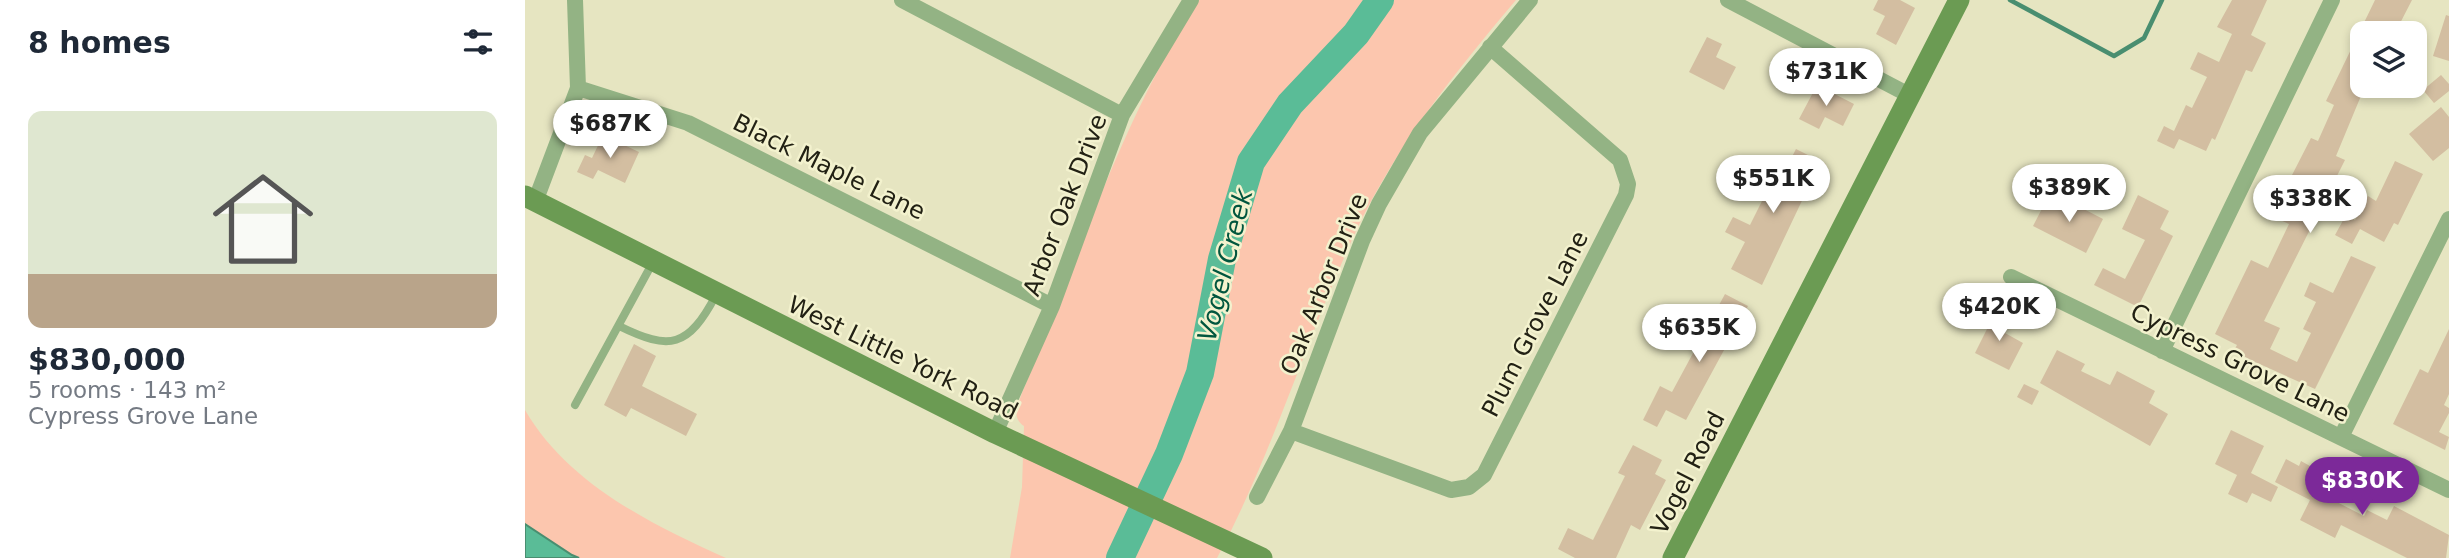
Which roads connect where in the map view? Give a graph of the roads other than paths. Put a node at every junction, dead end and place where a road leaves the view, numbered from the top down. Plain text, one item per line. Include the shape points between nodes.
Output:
1 (575, 0) edge
2 (902, 0) edge
3 (1191, 0) edge
4 (1530, 0) edge
5 (1728, 0) edge
6 (1959, 0) edge
7 (2332, 0) edge
8 (1490, 47) junction
9 (578, 88) junction
10 (1911, 96) junction
11 (1122, 115) junction
12 (530, 199) edge
13 (2449, 219) edge
14 (653, 262) junction
15 (2011, 277) dead end
16 (717, 295) junction
17 (1052, 306) junction
18 (619, 326) junction
19 (2162, 351) junction
20 (575, 405) dead end
21 (1291, 431) junction
22 (995, 433) junction
23 (2341, 437) junction
24 (2449, 490) edge
25 (1257, 497) dead end
26 (1262, 558) edge
27 (1673, 558) edge

1 - 9 street
2 - 11 street
3 - 11 street, Arbor Oak Drive
4 - 8 street, Oak Arbor Drive
5 - 10 street
6 - 10 street, Vogel Road
7 - 19 street
8 - 21 street, Oak Arbor Drive via 1420,133 1379,204
8 - 21 street, Plum Grove Lane via 1620,160 1628,184 1484,475 1469,487 1451,490
9 - 12 street
9 - 17 street, Black Maple Lane via 688,123
10 - 27 street, Vogel Road
11 - 17 street, Arbor Oak Drive
12 - 14 street, West Little York Road
13 - 23 street
14 - 16 street, West Little York Road
14 - 18 lane
15 - 19 street, Cypress Grove Lane
16 - 18 lane via 696,327 674,340 651,342
16 - 22 street, West Little York Road
17 - 22 street, Arbor Oak Drive
18 - 20 lane
19 - 23 street, Cypress Grove Lane
21 - 25 street, Oak Arbor Drive
22 - 26 street, West Little York Road
23 - 24 street, Cypress Grove Lane

